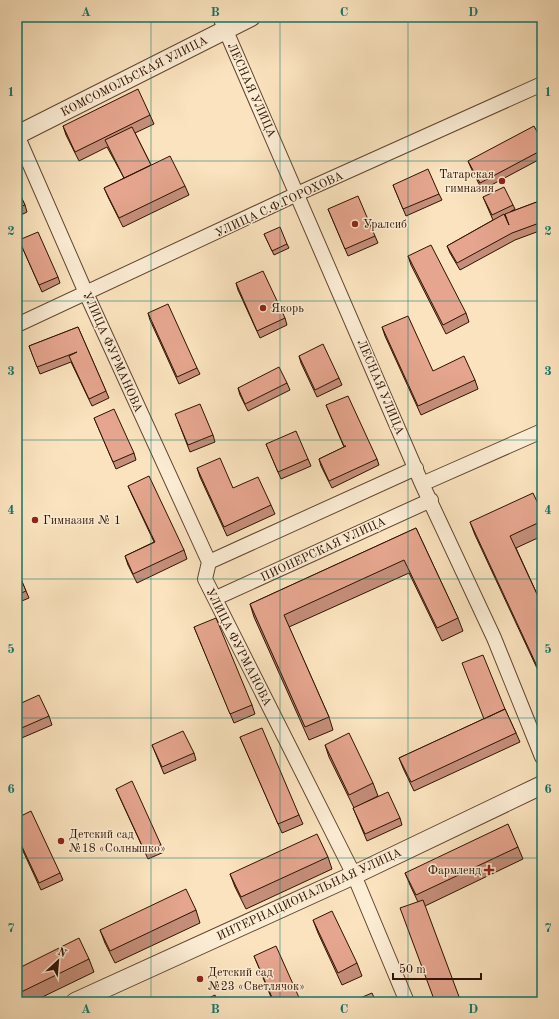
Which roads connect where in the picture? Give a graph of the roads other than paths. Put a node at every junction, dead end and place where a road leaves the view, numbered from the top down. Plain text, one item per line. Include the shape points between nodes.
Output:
1 (251, 17) edge
2 (223, 23) edge
3 (542, 84) edge
4 (17, 135) edge
5 (297, 194) junction
6 (86, 293) junction
7 (17, 325) edge
8 (542, 431) edge
9 (416, 468) junction
10 (422, 484) junction
11 (431, 500) junction
12 (209, 562) junction
13 (216, 598) junction
14 (542, 757) edge
15 (542, 785) edge
16 (354, 875) junction
17 (75, 1002) edge
18 (407, 1002) edge

1 - 2 street, КОМСОМОЛЬСКАЯ УЛИЦА
2 - 4 street, КОМСОМОЛЬСКАЯ УЛИЦА
2 - 5 street, ЛЕСНАЯ УЛИЦА
3 - 5 street, УЛИЦА С.Ф.ГОРОХОВА
4 - 6 street, УЛИЦА ФУРМАНОВА
5 - 6 street, УЛИЦА С.Ф.ГОРОХОВА
5 - 9 street, ЛЕСНАЯ УЛИЦА
6 - 7 street, УЛИЦА С.Ф.ГОРОХОВА
6 - 12 street, УЛИЦА ФУРМАНОВА
8 - 10 street
9 - 10 street, ЛЕСНАЯ УЛИЦА
9 - 12 street
10 - 11 street, ЛЕСНАЯ УЛИЦА
11 - 13 street, ПИОНЕРСКАЯ УЛИЦА
11 - 14 street, ЛЕСНАЯ УЛИЦА via 494,638
12 - 13 street, УЛИЦА ФУРМАНОВА via 205,579
13 - 16 street, УЛИЦА ФУРМАНОВА
15 - 16 street, ИНТЕРНАЦИОНАЛЬНАЯ УЛИЦА
16 - 17 street, ИНТЕРНАЦИОНАЛЬНАЯ УЛИЦА
16 - 18 street, УЛИЦА ФУРМАНОВА

